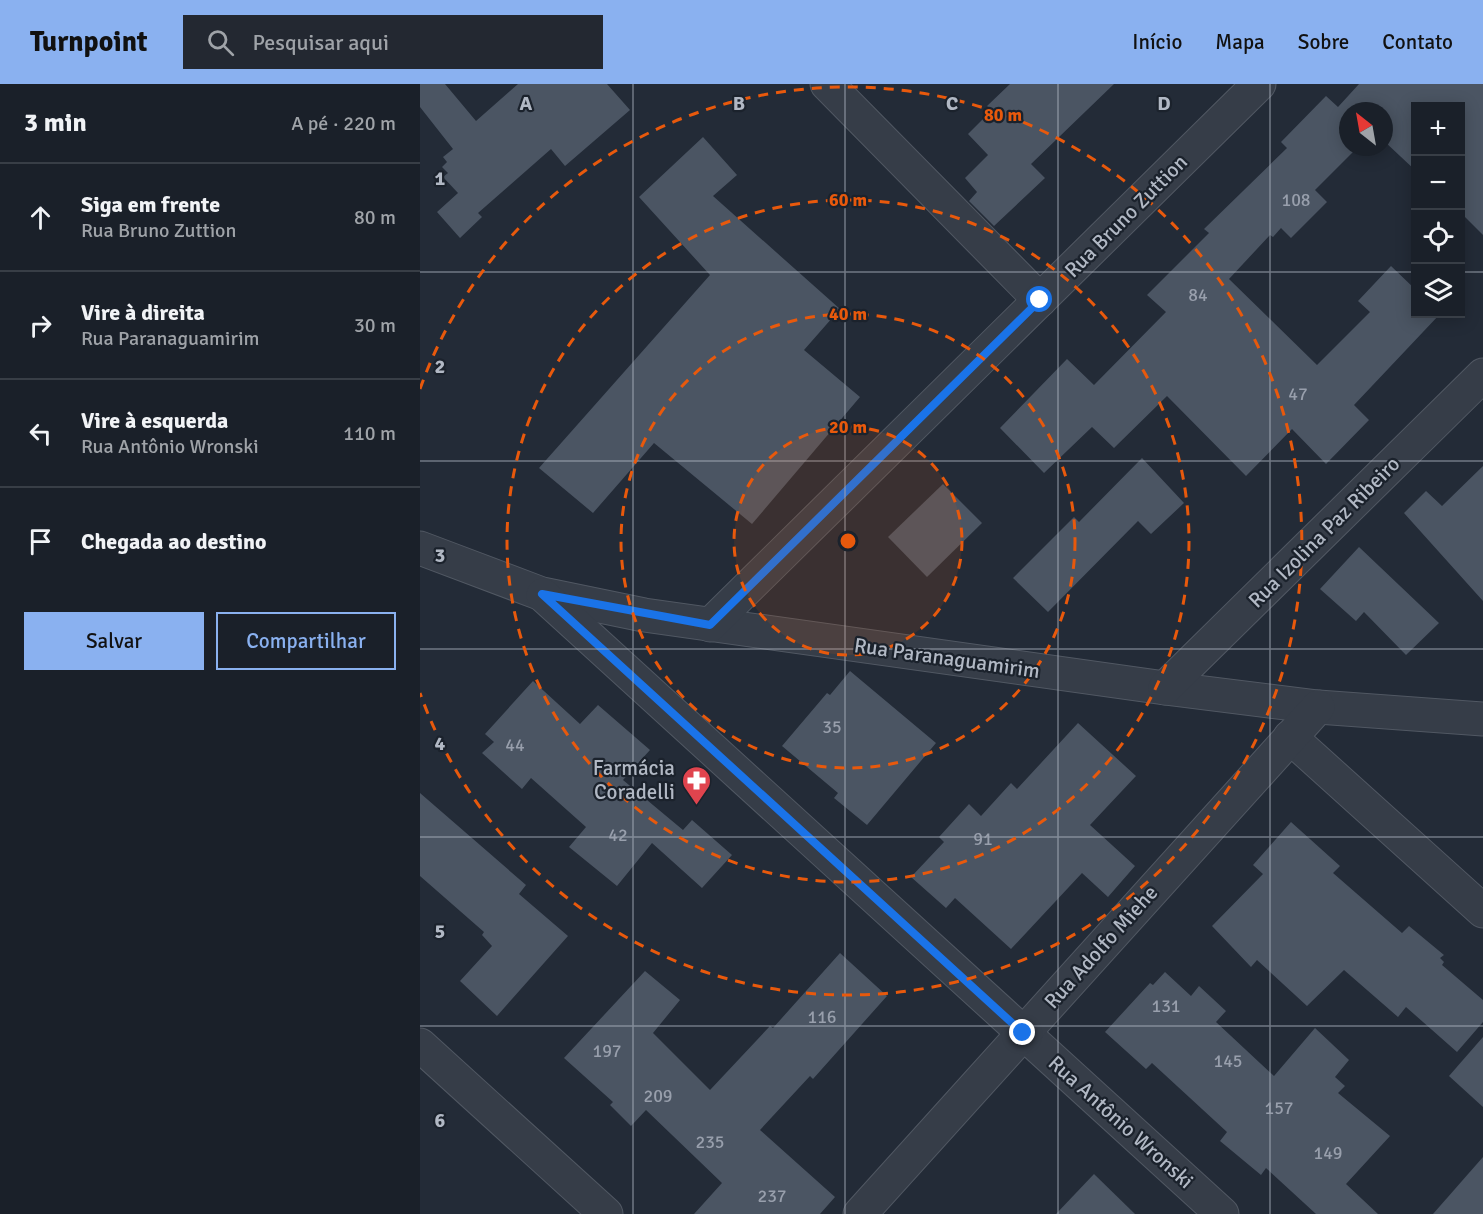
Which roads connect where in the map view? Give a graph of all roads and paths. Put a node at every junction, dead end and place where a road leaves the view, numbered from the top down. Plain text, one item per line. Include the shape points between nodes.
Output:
1 (827, 84) edge
2 (1259, 84) edge
3 (1040, 300) junction
4 (1483, 375) edge
5 (420, 548) edge
6 (542, 594) junction
7 (710, 625) junction
8 (1165, 688) junction
9 (1318, 706) junction
10 (1483, 719) edge
11 (1290, 737) junction
12 (1483, 911) edge
13 (1023, 1033) junction
14 (420, 1045) edge
15 (606, 1214) edge
16 (860, 1214) edge
17 (1222, 1214) edge

1 - 3 street
2 - 3 street, Rua Bruno Zuttion
3 - 7 street, Rua Bruno Zuttion
4 - 8 street, Rua Izolina Paz Ribeiro
5 - 6 street, Rua Paranaguamirim
6 - 7 street, Rua Paranaguamirim
6 - 13 street, Rua Antônio Wronski
7 - 8 street, Rua Paranaguamirim
8 - 9 street, Rua Paranaguamirim
9 - 10 street, Rua Paranaguamirim
9 - 11 street, Rua Adolfo Miehe
11 - 12 street
11 - 13 street, Rua Adolfo Miehe
13 - 16 street, Rua Adolfo Miehe
13 - 17 street, Rua Antônio Wronski
14 - 15 street

